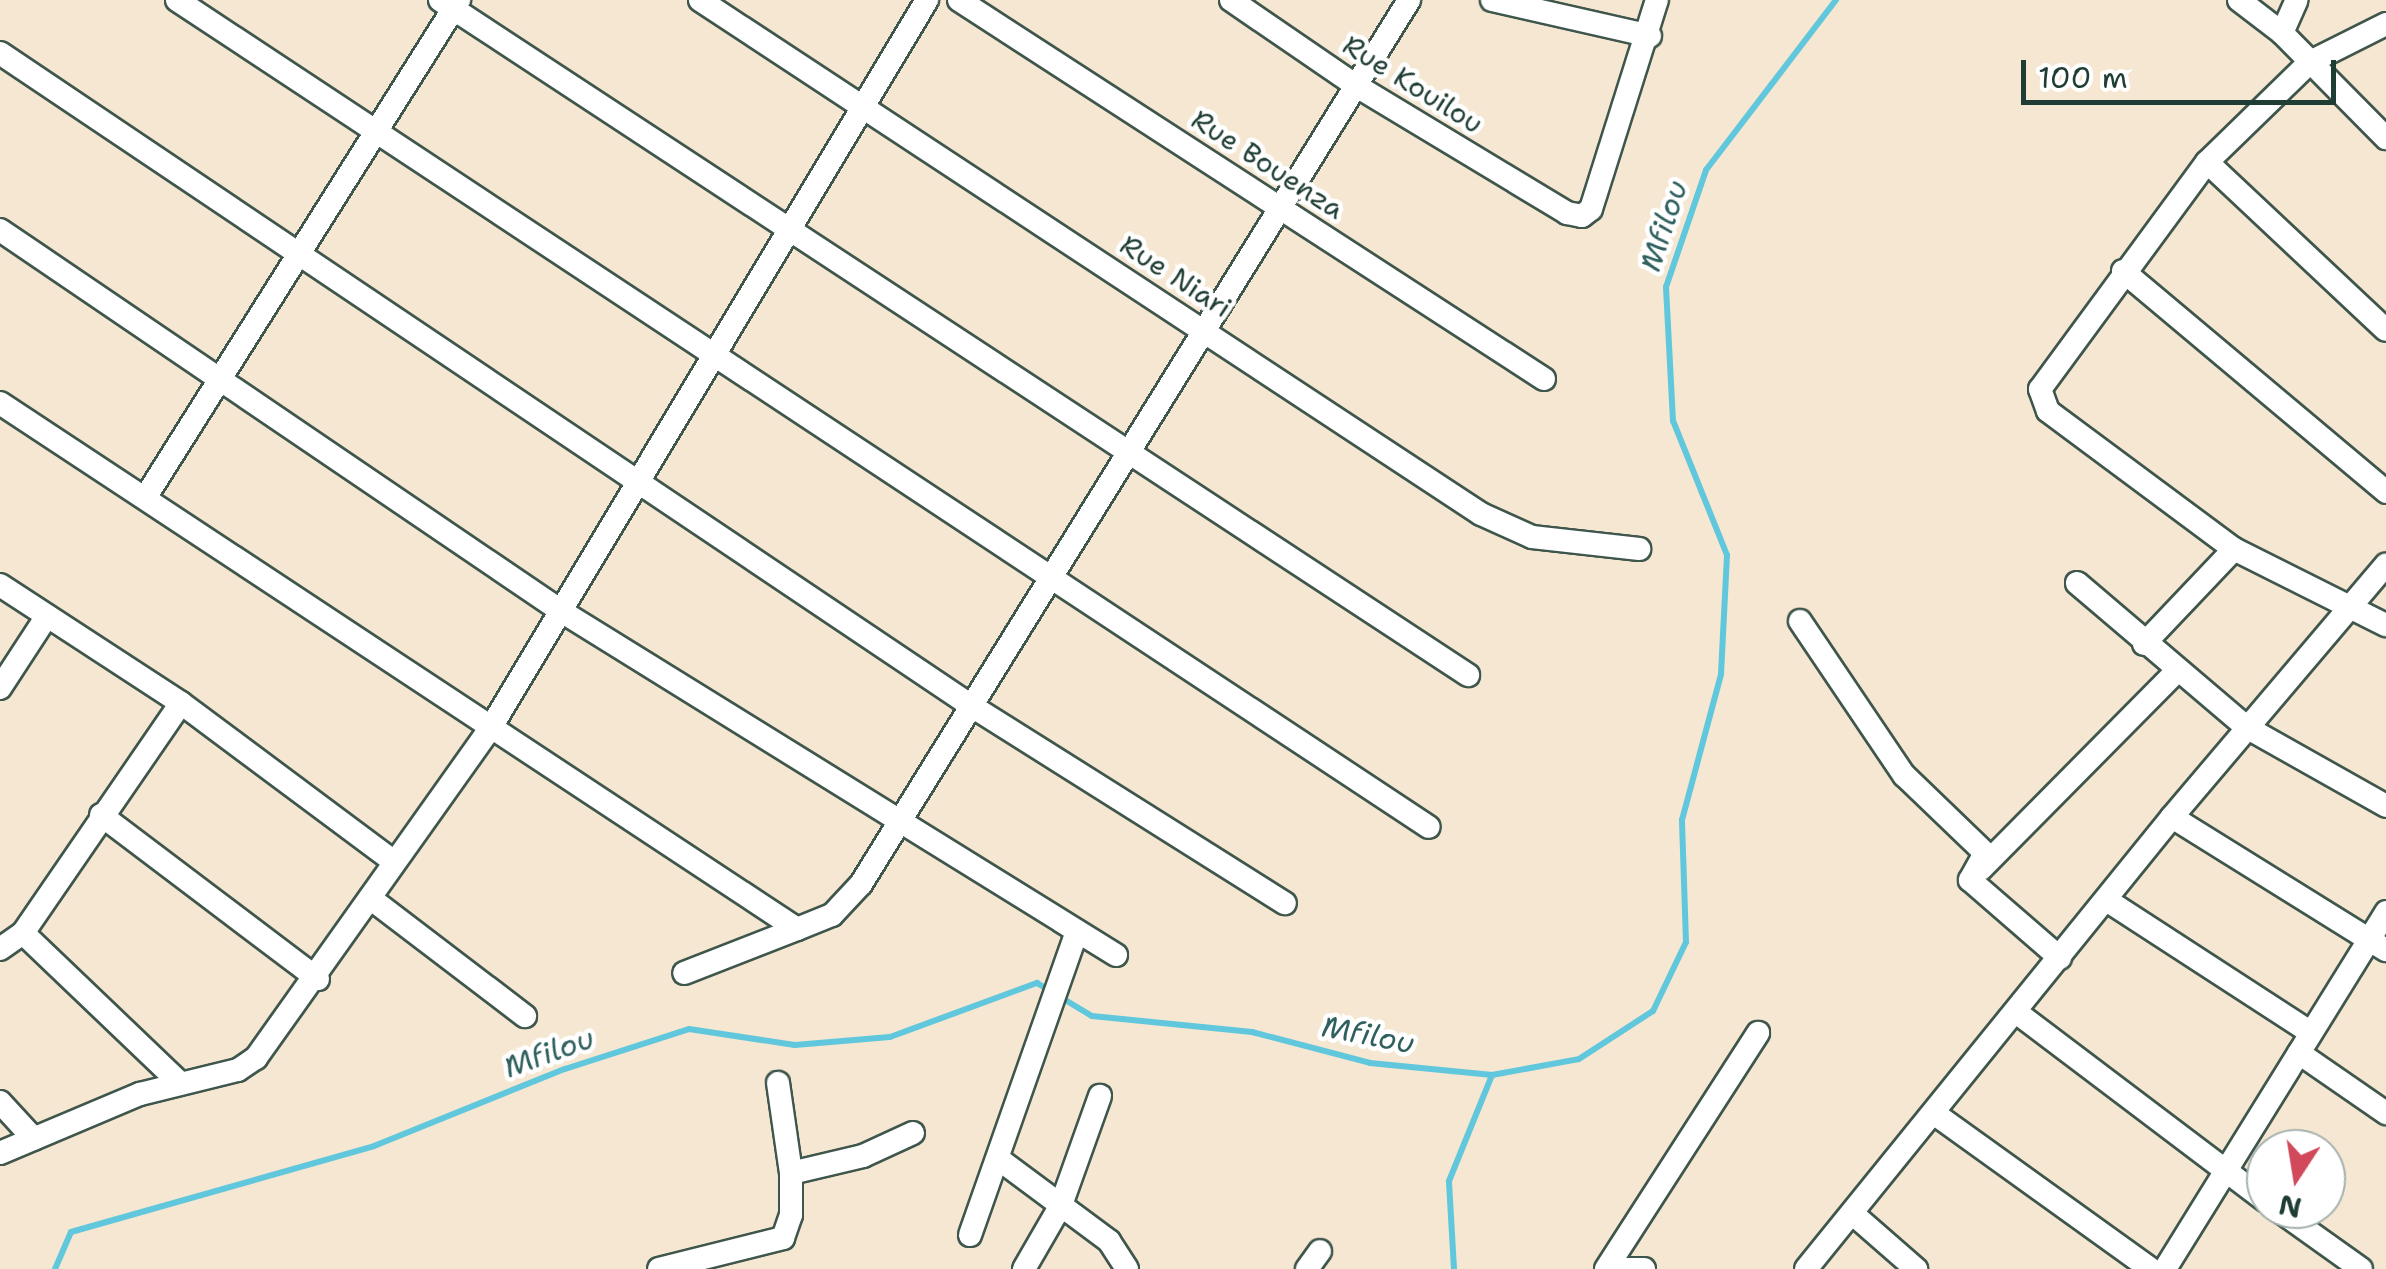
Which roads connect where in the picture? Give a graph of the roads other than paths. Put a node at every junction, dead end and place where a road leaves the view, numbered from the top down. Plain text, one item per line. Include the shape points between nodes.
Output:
1 (177, 0) edge
2 (700, 0) edge
3 (927, 0) edge
4 (959, 0) edge
5 (1230, 0) edge
6 (1409, 0) edge
7 (1492, 0) edge
8 (1658, 0) edge
9 (2239, 0) edge
10 (2297, 0) edge
11 (451, 3) edge
12 (2386, 24) edge
13 (2282, 33) junction
14 (1650, 36) junction
15 (0, 52) edge
16 (2310, 62) junction
17 (1355, 85) junction
18 (861, 110) junction
19 (377, 132) junction
20 (2386, 138) edge
21 (2206, 162) junction
22 (1280, 207) junction
23 (0, 230) edge
24 (787, 233) junction
25 (297, 255) junction
26 (2123, 270) junction
27 (1205, 330) junction
28 (2386, 330) edge
29 (714, 355) junction
30 (220, 377) junction
31 (1544, 379) dead end
32 (0, 403) edge
33 (1126, 452) junction
34 (638, 482) junction
35 (2386, 492) edge
36 (145, 498) junction
37 (2234, 548) junction
38 (1639, 550) dead end
39 (2386, 565) edge
40 (1048, 577) junction
41 (2077, 583) dead end
42 (0, 585) edge
43 (2354, 604) junction
44 (561, 610) junction
45 (47, 616) junction
46 (1800, 621) dead end
47 (2386, 625) edge
48 (2144, 644) junction
49 (2176, 672) junction
50 (1468, 676) dead end
51 (0, 688) edge
52 (181, 703) junction
53 (970, 705) junction
54 (2246, 728) junction
55 (490, 729) junction
56 (2386, 806) edge
57 (101, 815) junction
58 (2172, 816) junction
59 (900, 823) junction
60 (1430, 826) dead end
61 (393, 861) junction
62 (1970, 880) junction
63 (370, 898) junction
64 (2108, 901) junction
65 (1286, 903) dead end
66 (2386, 912) edge
67 (798, 929) junction
68 (1077, 931) junction
69 (22, 934) junction
70 (2378, 945) edge
71 (0, 949) edge
72 (1116, 955) dead end
73 (2060, 958) junction
74 (684, 973) dead end
75 (318, 979) junction
76 (2016, 1012) junction
77 (525, 1016) dead end
78 (1758, 1032) dead end
79 (2305, 1043) junction
80 (179, 1082) junction
81 (778, 1083) dead end
82 (1100, 1096) dead end
83 (0, 1102) edge
84 (2386, 1113) edge
85 (1935, 1114) junction
86 (913, 1133) dead end
87 (34, 1139) junction
88 (0, 1153) edge
89 (1000, 1160) junction
90 (790, 1173) junction
91 (2228, 1174) junction
92 (2246, 1187) edge
93 (1061, 1204) junction
94 (1853, 1214) junction
95 (2305, 1229) edge
96 (970, 1236) dead end
97 (659, 1269) edge
98 (1024, 1269) edge
99 (1127, 1269) edge
100 (1606, 1269) edge
101 (1623, 1269) edge
102 (1644, 1269) edge
103 (1806, 1269) edge
104 (1916, 1269) edge
105 (2150, 1269) edge
106 (2165, 1269) edge
107 (2361, 1269) edge

1 - 19 street
2 - 18 street, Rue Niari
3 - 18 street
4 - 22 street, Rue Bouenza
5 - 17 street, Rue Kouilou
6 - 17 street
7 - 14 street
8 - 14 street
9 - 13 street
10 - 13 street
11 - 19 street
11 - 24 street
12 - 16 street
13 - 16 street
14 - 17 street, Rue Kouilou via 1591,209 1582,216 1566,213
15 - 25 street
16 - 20 street
16 - 21 street
17 - 22 street
18 - 24 street
18 - 27 street, Rue Niari
19 - 25 street
19 - 29 street
21 - 26 street
21 - 28 street
22 - 27 street
22 - 31 street, Rue Bouenza
23 - 30 street
24 - 29 street
24 - 33 street
25 - 30 street
25 - 34 street
26 - 35 street
26 - 37 street via 2063,351 2040,388 2041,400
27 - 33 street
27 - 38 street, Rue Niari via 1480,514 1532,537
29 - 34 street
29 - 40 street
30 - 36 street
30 - 44 street
32 - 36 street
33 - 40 street
33 - 50 street
34 - 44 street
34 - 53 street
36 - 55 street
37 - 43 street
37 - 48 street
39 - 43 street
40 - 53 street
40 - 60 street
41 - 48 street
42 - 45 street
43 - 47 street
43 - 54 street
44 - 55 street
44 - 59 street
45 - 51 street
45 - 52 street
46 - 62 street via 1904,774 1984,853
48 - 49 street
49 - 54 street
49 - 62 street
52 - 57 street
52 - 61 street
53 - 59 street
53 - 65 street
54 - 56 street
54 - 58 street
55 - 61 street
55 - 67 street
57 - 69 street
57 - 75 street
58 - 64 street
58 - 70 street
59 - 67 street via 832,915
59 - 68 street
61 - 63 street
62 - 73 street
63 - 75 street
63 - 77 street
64 - 73 street
64 - 79 street
66 - 70 street
67 - 74 street
68 - 72 street
68 - 89 street
69 - 71 street
69 - 80 street
70 - 79 street
73 - 76 street
75 - 80 street via 246,1066
76 - 85 street
76 - 91 street
78 - 100 street
79 - 84 street
79 - 91 street
80 - 87 street
81 - 90 street
82 - 93 street
83 - 87 street
85 - 94 street
85 - 105 street
86 - 90 street via 864,1156
87 - 88 street
89 - 93 street
89 - 96 street
90 - 97 street via 791,1215 783,1238
91 - 92 street
91 - 106 street
93 - 98 street
93 - 99 street via 1109,1241
94 - 103 street
94 - 104 street
95 - 107 street
101 - 102 street

